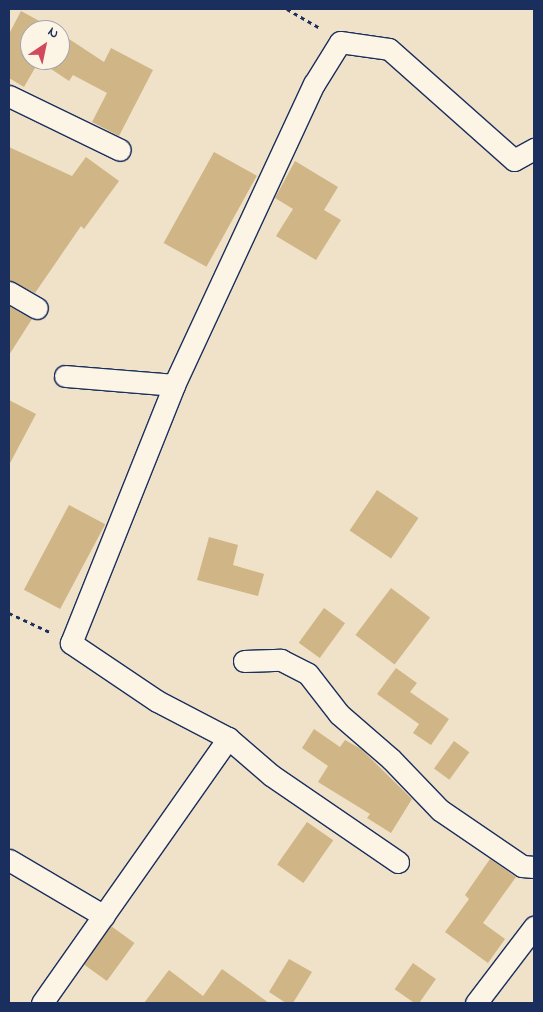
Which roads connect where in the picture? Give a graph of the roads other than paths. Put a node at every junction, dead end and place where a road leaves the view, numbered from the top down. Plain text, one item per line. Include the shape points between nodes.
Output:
1 (9, 96) edge
2 (534, 149) edge
3 (120, 150) dead end
4 (9, 292) edge
5 (37, 308) dead end
6 (65, 376) dead end
7 (174, 385) junction
8 (244, 661) dead end
9 (228, 738) junction
10 (9, 860) edge
11 (398, 862) dead end
12 (534, 867) edge
13 (104, 916) junction
14 (534, 927) edge
15 (42, 1003) edge
16 (476, 1003) edge

1 - 3 street
2 - 7 street via 514,160 388,50 340,42 314,84
4 - 5 street
6 - 7 street
7 - 9 street via 71,643 157,701
8 - 12 street via 281,660 308,674 339,714 392,759 440,810 522,866
9 - 11 street via 271,775
9 - 13 street
10 - 13 street
13 - 15 street
14 - 16 street

